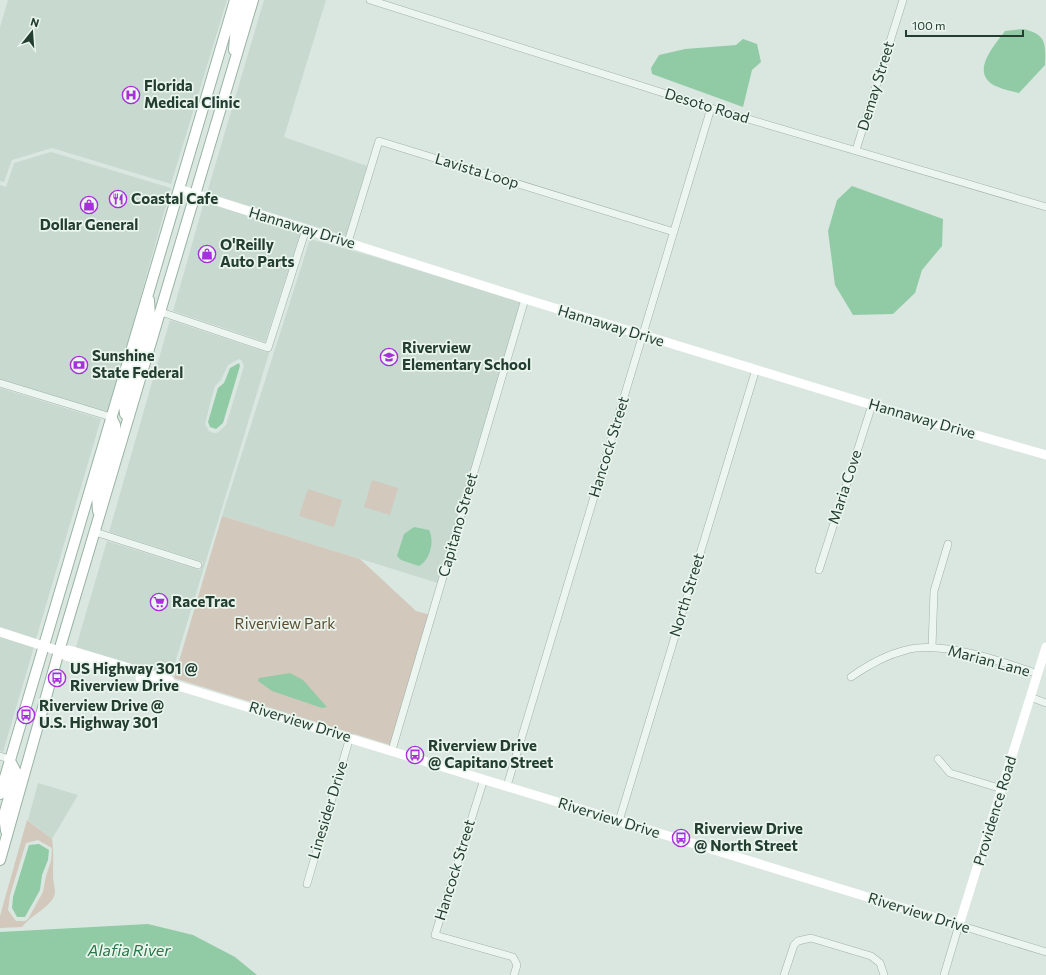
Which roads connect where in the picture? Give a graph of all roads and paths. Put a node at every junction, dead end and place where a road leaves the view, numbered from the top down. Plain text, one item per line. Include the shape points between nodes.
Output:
1 (235, 0) edge
2 (244, 0) edge
3 (253, 0) edge
4 (370, 0) edge
5 (903, 0) edge
6 (235, 62) junction
7 (711, 108) junction
8 (856, 150) junction
9 (179, 189) junction
10 (196, 195) junction
11 (1046, 207) edge
12 (306, 229) junction
13 (674, 232) junction
14 (348, 242) junction
15 (149, 292) junction
16 (525, 299) junction
17 (161, 312) junction
18 (643, 335) junction
19 (756, 370) junction
20 (0, 383) edge
21 (872, 405) junction
22 (111, 417) junction
23 (129, 417) junction
24 (1046, 455) edge
25 (98, 519) junction
26 (95, 532) junction
27 (948, 544) dead end
28 (198, 565) dead end
29 (819, 570) dead end
30 (0, 632) edge
31 (43, 645) junction
32 (932, 647) junction
33 (1046, 647) edge
34 (59, 651) junction
35 (1038, 674) junction
36 (851, 677) dead end
37 (1030, 697) junction
38 (1046, 702) edge
39 (350, 737) junction
40 (392, 750) junction
41 (5, 757) edge
42 (938, 759) dead end
43 (484, 779) junction
44 (507, 786) junction
45 (1002, 789) junction
46 (0, 794) edge
47 (619, 821) junction
48 (7, 835) junction
49 (0, 860) edge
50 (307, 884) dead end
51 (959, 925) junction
52 (1046, 952) edge
53 (514, 975) edge
54 (784, 975) edge
55 (884, 975) edge
56 (944, 975) edge

1 - 9 main road
2 - 6 main road via 236,25
3 - 6 main road
4 - 7 street, Desoto Road
5 - 8 street, Demay Street
6 - 10 main road
7 - 8 street, Desoto Road
7 - 13 street, Hancock Street
8 - 11 street, Desoto Road
9 - 10 street, Hannaway Drive
9 - 15 main road
10 - 12 street, Hannaway Drive
10 - 17 main road
12 - 14 street, Hannaway Drive
12 - 17 street via 268,348
13 - 14 street, Lavista Loop via 380,141
13 - 18 street, Hancock Street
14 - 16 street, Hannaway Drive
15 - 22 main road
15 - 23 main road via 150,317 124,405 125,414
16 - 18 street, Hannaway Drive
16 - 40 street, Capitano Street
17 - 23 main road
18 - 19 street, Hannaway Drive
18 - 44 street, Hancock Street
19 - 21 street, Hannaway Drive
19 - 47 street, North Street
20 - 22 street
21 - 24 street, Hannaway Drive
21 - 29 street, Maria Cove
22 - 25 main road via 115,425 115,434 98,496
22 - 31 main road
23 - 25 main road
25 - 26 main road
26 - 28 street
26 - 34 main road
27 - 32 street via 934,591
30 - 31 street, Riverview Drive
31 - 34 street, Riverview Drive
31 - 41 main road
32 - 35 street, Marian Lane via 965,652
32 - 36 street, Marian Lane via 907,649 869,664
33 - 35 street, Providence Road
34 - 39 street, Riverview Drive via 68,650
34 - 48 main road
35 - 37 street, Providence Road
37 - 38 street
37 - 45 street, Providence Road
39 - 40 street, Riverview Drive
39 - 50 street, Linesider Drive
40 - 43 street, Riverview Drive
41 - 46 main road
41 - 48 main road via 16,772 4,815
42 - 45 street via 950,773
43 - 44 street, Riverview Drive
43 - 53 street, Hancock Street via 435,935 513,957 517,965
44 - 47 street, Riverview Drive
45 - 51 street, Providence Road
47 - 51 street, Riverview Drive
48 - 49 main road
51 - 52 street, Riverview Drive
51 - 56 street, Providence Road
54 - 55 street via 794,945 798,941 811,938 871,956 880,963

